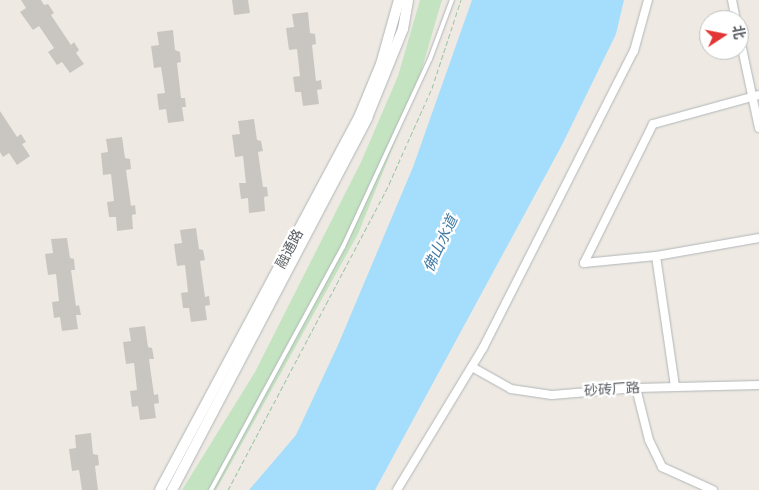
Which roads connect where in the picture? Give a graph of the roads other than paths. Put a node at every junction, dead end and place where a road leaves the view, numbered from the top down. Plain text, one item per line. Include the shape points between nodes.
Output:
1 (400, 0) edge
2 (408, 0) edge
3 (452, 0) edge
4 (648, 0) edge
5 (746, 60) edge
6 (755, 96) edge
7 (759, 128) edge
8 (759, 238) edge
9 (656, 256) junction
10 (472, 367) junction
11 (759, 385) edge
12 (675, 387) junction
13 (636, 388) junction
14 (160, 490) edge
15 (172, 490) edge
16 (211, 490) edge
17 (397, 490) edge
18 (713, 490) edge

1 - 14 main road, 融通路 via 382,64 360,115
2 - 15 main road, 融通路 via 400,38 367,118
3 - 16 lane via 430,59 343,247
4 - 10 street via 634,51
5 - 6 street
6 - 7 street
6 - 9 street via 653,124 584,263
8 - 9 street
9 - 12 street
10 - 13 street, 砂砖厂路 via 511,389 552,394
10 - 17 street
11 - 12 street, 砂砖厂路
12 - 13 street, 砂砖厂路
13 - 18 street via 649,440 662,467

